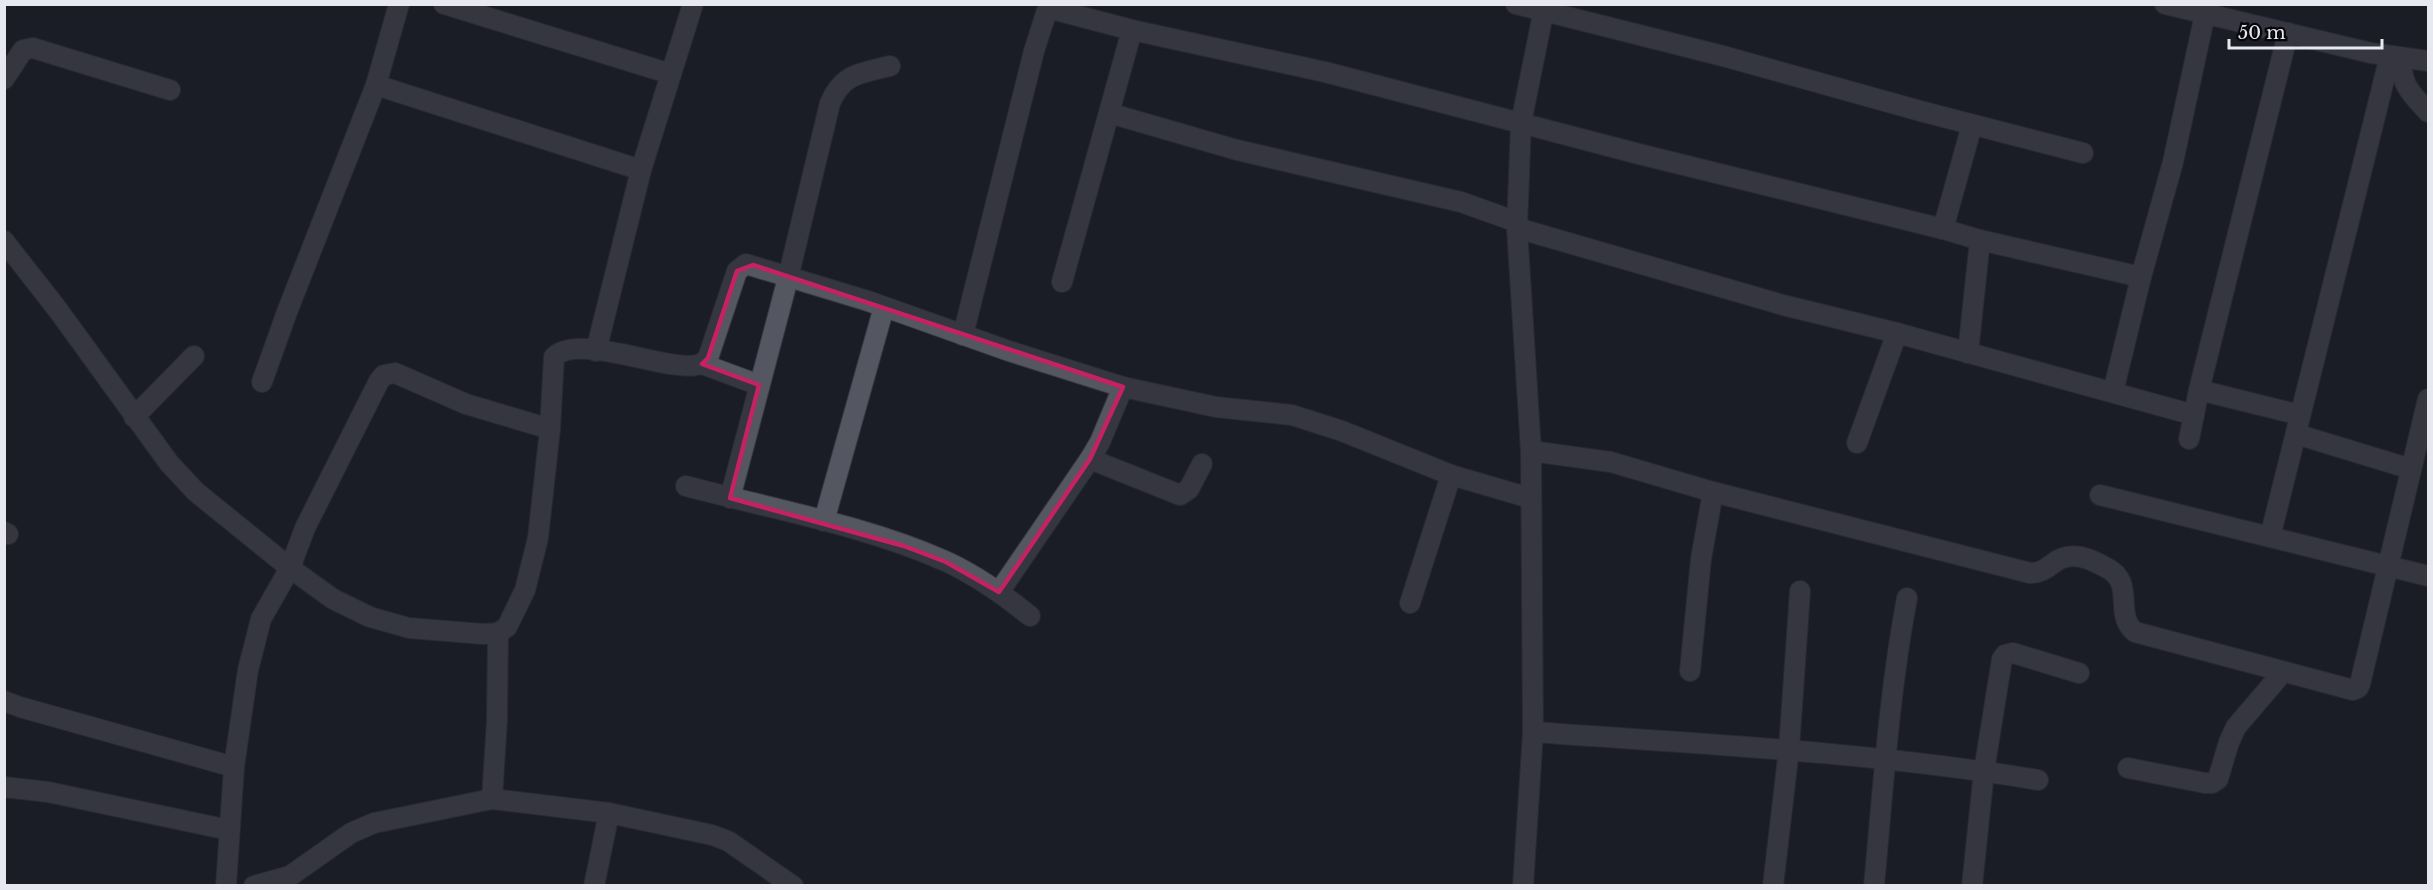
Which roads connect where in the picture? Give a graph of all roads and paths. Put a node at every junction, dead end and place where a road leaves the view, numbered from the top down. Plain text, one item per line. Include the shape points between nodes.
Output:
1 (399, 4) edge
2 (444, 4) edge
3 (693, 4) edge
4 (1516, 4) edge
5 (2165, 4) edge
6 (1048, 6) edge
7 (1544, 9) edge
8 (2244, 13) edge
9 (2205, 14) junction
10 (1132, 30) junction
11 (2288, 33) junction
12 (2396, 57) junction
13 (2428, 61) edge
14 (890, 66) dead end
15 (671, 74) junction
16 (4, 79) edge
17 (375, 85) junction
18 (170, 90) dead end
19 (2428, 112) edge
20 (1109, 113) junction
21 (1521, 123) junction
22 (1972, 124) junction
23 (2083, 153) dead end
24 (641, 170) junction
25 (1517, 225) junction
26 (1943, 229) junction
27 (1980, 240) junction
28 (4, 241) edge
29 (2141, 277) junction
30 (788, 278) junction
31 (1062, 282) dead end
32 (884, 307) junction
33 (1897, 333) junction
34 (963, 335) junction
35 (596, 351) junction
36 (1968, 353) junction
37 (194, 356) dead end
38 (702, 364) junction
39 (262, 382) dead end
40 (759, 385) junction
41 (1123, 387) junction
42 (2199, 390) junction
43 (2113, 392) junction
44 (2428, 399) edge
45 (2194, 415) junction
46 (134, 417) junction
47 (2298, 424) junction
48 (550, 429) junction
49 (2189, 439) dead end
50 (1857, 442) dead end
51 (1531, 451) junction
52 (1090, 459) junction
53 (1202, 464) dead end
54 (2411, 469) junction
55 (1451, 475) junction
56 (686, 486) dead end
57 (1713, 492) junction
58 (2100, 495) dead end
59 (730, 498) junction
60 (1530, 498) junction
61 (824, 521) junction
62 (2270, 537) junction
63 (2387, 565) junction
64 (290, 568) junction
65 (2428, 576) edge
66 (1800, 591) dead end
67 (999, 592) junction
68 (1907, 598) dead end
69 (1410, 603) dead end
70 (1030, 616) dead end
71 (498, 633) junction
72 (1690, 671) dead end
73 (2283, 672) junction
74 (2079, 673) dead end
75 (4, 701) edge
76 (1533, 732) junction
77 (1789, 749) junction
78 (1885, 760) junction
79 (234, 767) junction
80 (2128, 768) dead end
81 (1984, 771) junction
82 (2038, 780) dead end
83 (4, 787) edge
84 (492, 799) junction
85 (609, 813) junction
86 (229, 830) junction
87 (226, 885) edge
88 (254, 885) edge
89 (594, 885) edge
90 (793, 885) edge
91 (1523, 885) edge
92 (1773, 885) edge
93 (1874, 885) edge
94 (1972, 885) edge

1 - 17 street
2 - 15 street
3 - 15 street
4 - 7 street
5 - 9 street
6 - 10 street
6 - 34 street
7 - 21 street
7 - 22 street
8 - 9 street
8 - 11 street
9 - 29 street via 2173,162
10 - 20 street
10 - 21 street via 1325,72
11 - 12 street
11 - 42 street
12 - 13 street
12 - 19 street via 2406,87
12 - 47 street
14 - 30 street via 860,73 844,80 836,89
15 - 24 street
16 - 18 street via 23,50 33,48
17 - 24 street
17 - 39 street
20 - 25 street via 1236,150 1461,202
20 - 31 street
21 - 25 street
21 - 26 street
22 - 23 street
22 - 26 street
24 - 35 street
25 - 33 street via 1783,304
25 - 51 street
26 - 27 street
27 - 29 street
27 - 36 street
28 - 46 street
29 - 43 street
30 - 32 street
30 - 38 street via 753,265 741,266 708,358
30 - 40 street
32 - 34 street
32 - 61 street
33 - 36 street
33 - 50 street
34 - 41 street
35 - 38 street via 684,366
35 - 48 street via 567,350 554,357
36 - 43 street
37 - 46 street
38 - 40 street
40 - 59 street
41 - 52 street
41 - 55 street via 1216,407 1292,415 1352,434
42 - 45 street
42 - 47 street
43 - 45 street
44 - 54 street
45 - 49 street
46 - 64 street via 196,492
47 - 54 street
47 - 62 street
48 - 64 street via 466,404 395,373 384,375 305,528
48 - 71 street via 538,538 525,590 507,627
51 - 57 street via 1611,462
51 - 60 street
52 - 53 street via 1180,495 1189,489
52 - 67 street
54 - 63 street
55 - 60 street
55 - 69 street
56 - 59 street
57 - 72 street via 1701,559
57 - 73 street via 2030,573 2044,570 2066,556 2083,557 2116,575 2124,593 2124,617 2134,632
58 - 62 street
59 - 61 street
60 - 76 street
61 - 67 street via 946,562
62 - 63 street
63 - 65 street
63 - 73 street via 2358,688 2348,689
64 - 71 street via 333,599 370,617 409,628
64 - 79 street via 261,619 254,642
66 - 77 street
67 - 70 street
68 - 78 street
71 - 84 street
73 - 80 street via 2243,716 2229,742 2218,779 2212,783
74 - 81 street via 2013,653 2005,655
75 - 79 street
76 - 77 street
76 - 91 street
77 - 78 street
77 - 92 street
78 - 81 street
78 - 93 street
79 - 86 street
81 - 82 street
81 - 94 street
83 - 86 street via 48,792
84 - 85 street
84 - 88 street via 374,823 351,833 290,876
85 - 89 street
85 - 90 street via 728,841
86 - 87 street

